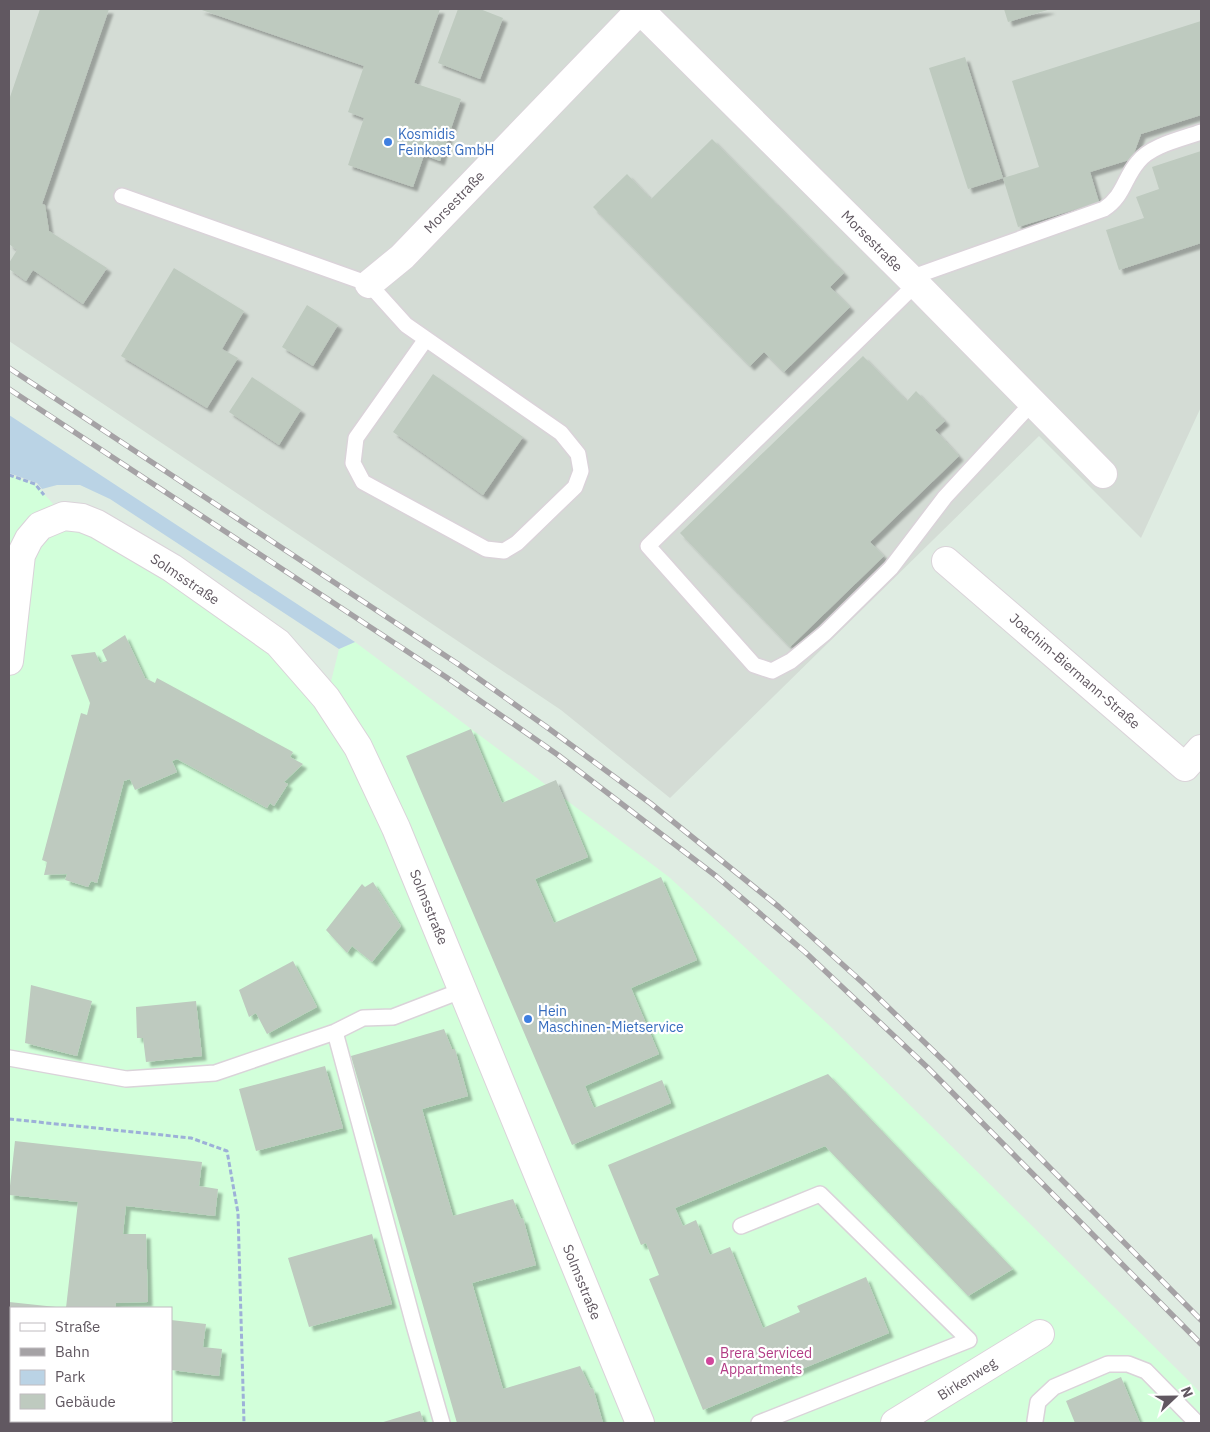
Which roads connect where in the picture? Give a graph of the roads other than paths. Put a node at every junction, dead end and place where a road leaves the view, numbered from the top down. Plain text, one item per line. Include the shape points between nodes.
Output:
1 (640, 9) edge
2 (1201, 132) edge
3 (122, 196) dead end
4 (913, 281) junction
5 (369, 284) junction
6 (426, 339) junction
7 (1032, 403) junction
8 (1102, 474) dead end
9 (946, 561) dead end
10 (12, 594) edge
11 (9, 661) edge
12 (1201, 749) edge
13 (463, 990) junction
14 (335, 1032) junction
15 (9, 1058) edge
16 (741, 1226) dead end
17 (1040, 1334) dead end
18 (442, 1423) edge
19 (640, 1423) edge
20 (759, 1423) edge
21 (895, 1423) edge
22 (1035, 1423) edge
23 (1197, 1423) edge

1 - 4 street, Morsestraße
1 - 5 street, Morsestraße via 402,257
2 - 4 lane via 1144,156 1118,198 1104,209
3 - 5 lane
4 - 7 street, Morsestraße
4 - 7 lane via 648,546 754,665 772,671 791,661 825,633 891,568 945,497
5 - 6 lane via 406,326
6 - 6 lane via 561,433 578,454 582,471 575,487 517,543 504,551 486,549 363,482 353,463 356,438
7 - 8 street, Morsestraße
9 - 12 street, Joachim-Biermann-Straße via 1185,767
10 - 11 street
10 - 13 street, Solmsstraße via 21,555 40,526 64,516 82,518 172,568 278,643 326,698 358,747 396,828
13 - 14 lane via 393,1017 363,1018
13 - 19 street, Solmsstraße
14 - 15 lane via 214,1073 126,1079
14 - 18 lane
16 - 20 lane via 820,1194 969,1340
17 - 21 street, Birkenweg
22 - 23 lane via 1038,1402 1054,1386 1108,1364 1128,1364 1146,1371

